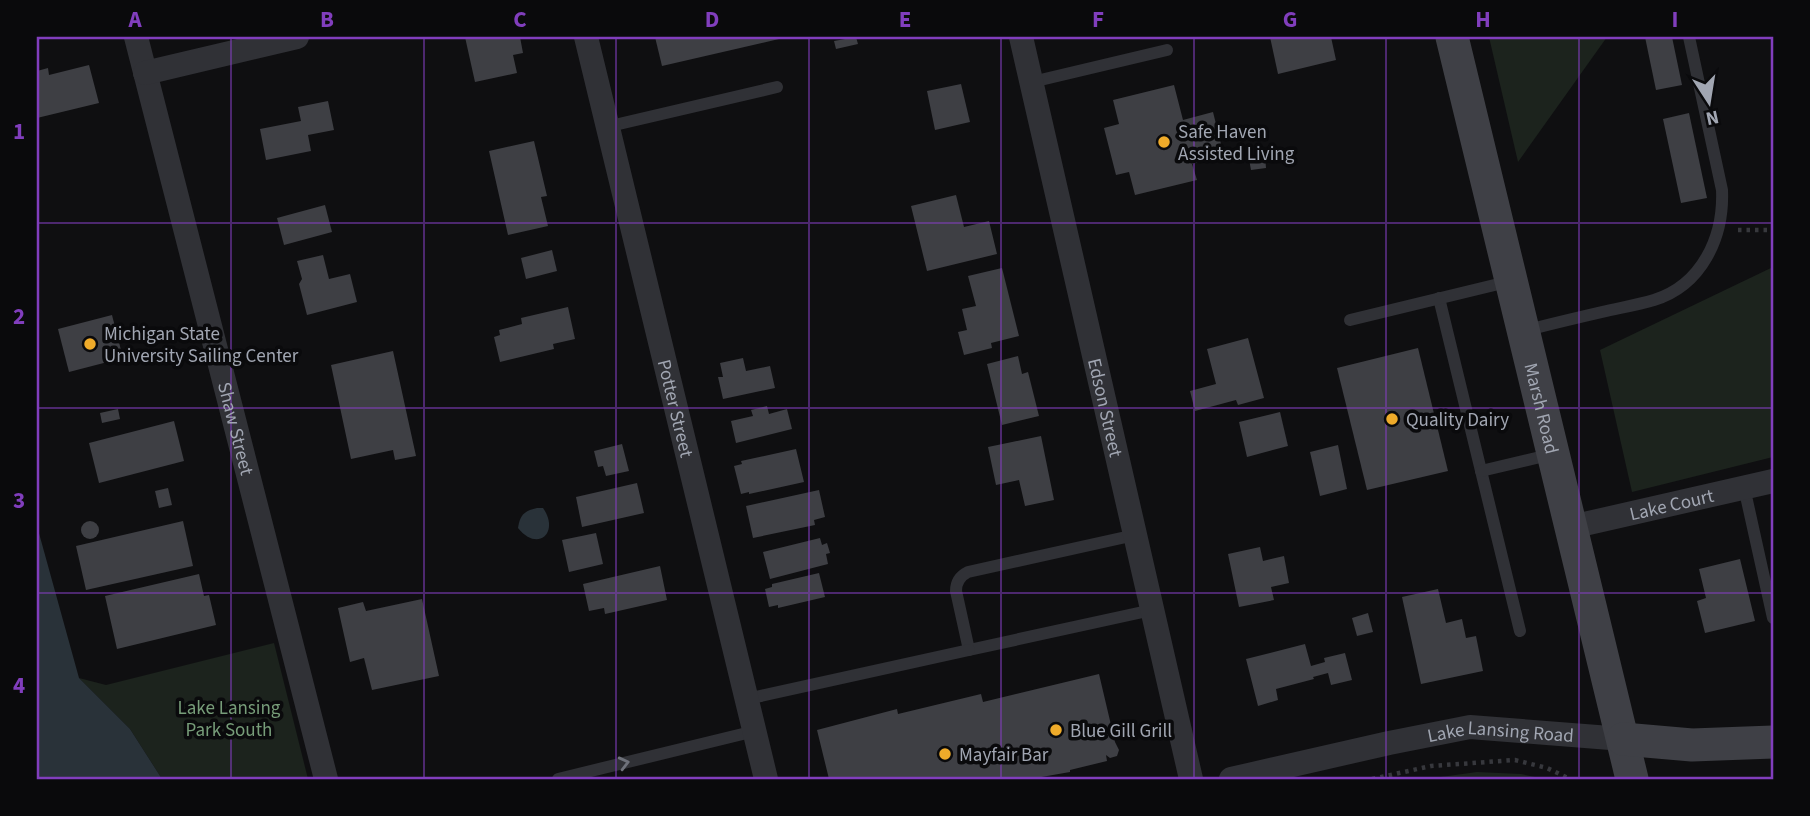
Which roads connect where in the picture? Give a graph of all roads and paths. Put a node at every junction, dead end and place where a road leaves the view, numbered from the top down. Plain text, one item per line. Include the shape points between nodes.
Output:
1 (136, 37) edge
2 (297, 37) edge
3 (586, 37) edge
4 (1021, 37) edge
5 (1452, 37) edge
6 (1689, 37) edge
7 (1167, 50) dead end
8 (145, 73) junction
9 (1032, 82) junction
10 (777, 87) dead end
11 (606, 127) junction
12 (1720, 229) junction
13 (1773, 230) edge
14 (1512, 281) junction
15 (1439, 298) junction
16 (1350, 320) dead end
17 (1523, 331) junction
18 (1553, 454) junction
19 (1481, 471) junction
20 (1773, 481) edge
21 (1744, 487) junction
22 (1571, 527) junction
23 (1135, 535) junction
24 (1152, 610) junction
25 (1773, 618) edge
26 (1520, 631) dead end
27 (969, 650) junction
28 (747, 699) junction
29 (755, 731) junction
30 (1623, 739) junction
31 (1773, 742) edge
32 (326, 779) edge
33 (558, 779) edge
34 (766, 779) edge
35 (1191, 779) edge
36 (1231, 779) edge
37 (1372, 779) edge
38 (1570, 779) edge
39 (1632, 779) edge

1 - 8 street, Shaw Street
2 - 8 street
3 - 11 street, Potter Street
4 - 9 street, Edson Street
5 - 14 main road, Marsh Road
6 - 12 lane via 1722,190
7 - 9 lane
8 - 32 street, Shaw Street
9 - 23 street, Edson Street
10 - 11 lane
11 - 28 street, Potter Street
12 - 13 path
12 - 17 lane via 1699,269 1656,300
14 - 15 lane
14 - 17 main road, Marsh Road
15 - 16 lane
15 - 19 lane
17 - 18 main road, Marsh Road
18 - 19 lane
18 - 22 main road, Marsh Road
19 - 26 lane
20 - 21 street, Lake Court
21 - 22 street, Lake Court
21 - 25 lane
22 - 30 main road, Marsh Road
23 - 24 street, Edson Street
23 - 27 lane via 962,575 956,591
24 - 27 lane
24 - 35 street, Edson Street
27 - 28 lane
28 - 29 street, Potter Street
33 -> 29 lane
29 - 34 street, Potter Street
30 - 31 main road, Lake Lansing Road via 1692,745
30 - 36 street, Lake Lansing Road via 1470,727
30 - 39 main road, Marsh Road
37 - 38 path via 1431,766 1516,760

